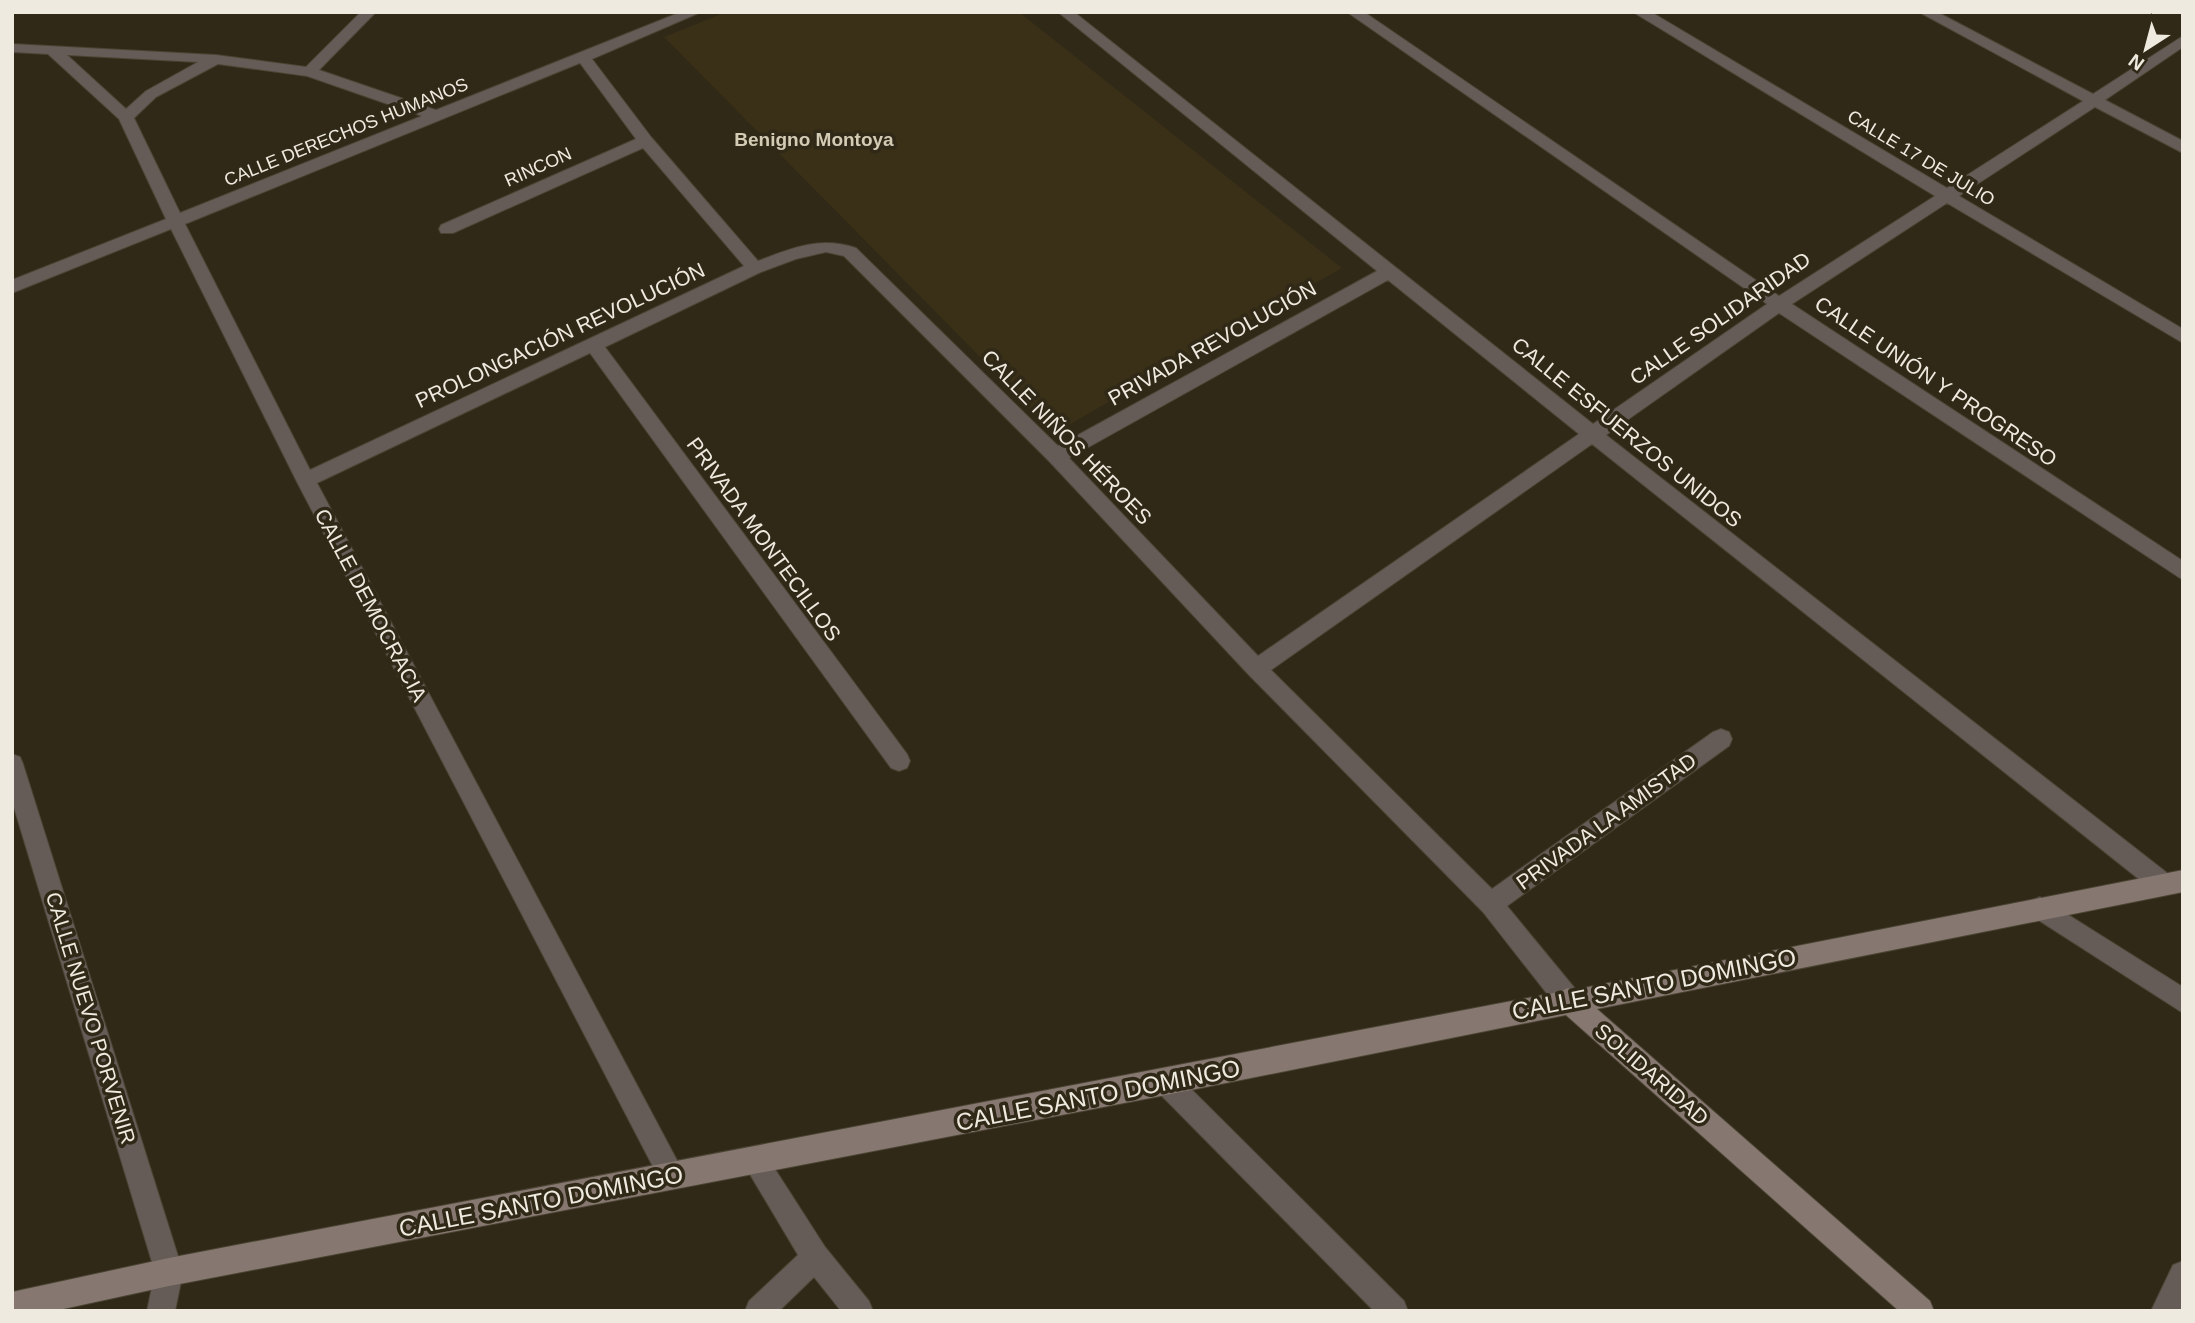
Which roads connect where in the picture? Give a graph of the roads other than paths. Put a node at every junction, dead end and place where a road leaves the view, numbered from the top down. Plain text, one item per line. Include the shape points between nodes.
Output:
1 (369, 12) edge
2 (694, 12) edge
3 (1065, 12) edge
4 (1354, 12) edge
5 (1640, 12) edge
6 (1926, 12) edge
7 (2183, 40) edge
8 (12, 48) edge
9 (53, 51) junction
10 (583, 57) junction
11 (216, 59) junction
12 (309, 72) junction
13 (2094, 101) junction
14 (436, 116) junction
15 (126, 117) junction
16 (645, 141) junction
17 (2183, 148) edge
18 (1945, 195) junction
19 (176, 223) junction
20 (447, 229) dead end
21 (837, 246) joint
22 (755, 268) junction
23 (1391, 271) junction
24 (12, 287) edge
25 (1779, 303) junction
26 (2183, 337) edge
27 (593, 344) junction
28 (1592, 434) junction
29 (1056, 456) junction
30 (306, 480) junction
31 (2183, 572) edge
32 (1256, 669) junction
33 (1721, 739) dead end
34 (899, 761) dead end
35 (12, 764) edge
36 (2173, 883) edge
37 (1491, 904) junction
38 (2040, 908) junction
39 (1569, 1000) junction
40 (2183, 1002) edge
41 (1167, 1082) junction
42 (755, 1161) junction
43 (671, 1175) junction
44 (815, 1257) junction
45 (169, 1272) junction
46 (2183, 1275) edge
47 (12, 1306) edge
48 (161, 1311) edge
49 (759, 1311) edge
50 (859, 1311) edge
51 (1394, 1311) edge
52 (1920, 1311) edge
53 (2165, 1311) edge

1 - 12 street
2 - 10 street, CALLE DERECHOS HUMANOS
3 - 23 street, CALLE ESFUERZOS UNIDOS
4 - 25 street, CALLE UNIÓN Y PROGRESO
5 - 18 street, CALLE 17 DE JULIO
6 - 13 street
7 - 13 street, CALLE SOLIDARIDAD
8 - 9 street
9 - 11 street
9 - 15 street, CALLE DEMOCRACIA
10 - 14 street, CALLE DERECHOS HUMANOS
10 - 16 street
11 - 12 street
11 - 15 street via 150,94
12 - 14 street
13 - 17 street
13 - 18 street, CALLE SOLIDARIDAD
14 - 19 street, CALLE DERECHOS HUMANOS
15 - 19 street, CALLE DEMOCRACIA
16 - 20 street, RINCON
16 - 22 street
18 - 25 street, CALLE SOLIDARIDAD
18 - 26 street, CALLE 17 DE JULIO
19 - 24 street, CALLE DERECHOS HUMANOS
19 - 30 street, CALLE DEMOCRACIA
21 - 22 street, PROLONGACIÓN REVOLUCIÓN via 823,245
21 - 29 street, CALLE NIÑOS HÉROES via 850,251
22 - 27 street, PROLONGACIÓN REVOLUCIÓN
23 - 28 street, CALLE ESFUERZOS UNIDOS
23 - 29 street, PRIVADA REVOLUCIÓN
25 - 28 street, CALLE SOLIDARIDAD
25 - 31 street, CALLE UNIÓN Y PROGRESO
27 - 30 street, PROLONGACIÓN REVOLUCIÓN
27 - 34 street, PRIVADA MONTECILLOS
28 - 32 street, CALLE SOLIDARIDAD
28 - 36 street, CALLE ESFUERZOS UNIDOS
29 - 32 street, CALLE NIÑOS HÉROES
30 - 43 street, CALLE DEMOCRACIA
32 - 37 street, SOLIDARIDAD
33 - 37 street, PRIVADA LA AMISTAD
35 - 45 street, CALLE NUEVO PORVENIR
36 - 38 street, CALLE SANTO DOMINGO
37 - 39 street, SOLIDARIDAD
38 - 39 street, CALLE SANTO DOMINGO
38 - 40 street
39 - 41 street, CALLE SANTO DOMINGO
39 - 52 street, SOLIDARIDAD
41 - 42 street, CALLE SANTO DOMINGO
41 - 51 street
42 - 43 street, CALLE SANTO DOMINGO
42 - 44 street
43 - 45 street, CALLE SANTO DOMINGO
44 - 49 street
44 - 50 street
45 - 47 street, CALLE SANTO DOMINGO
45 - 48 street
46 - 53 street

